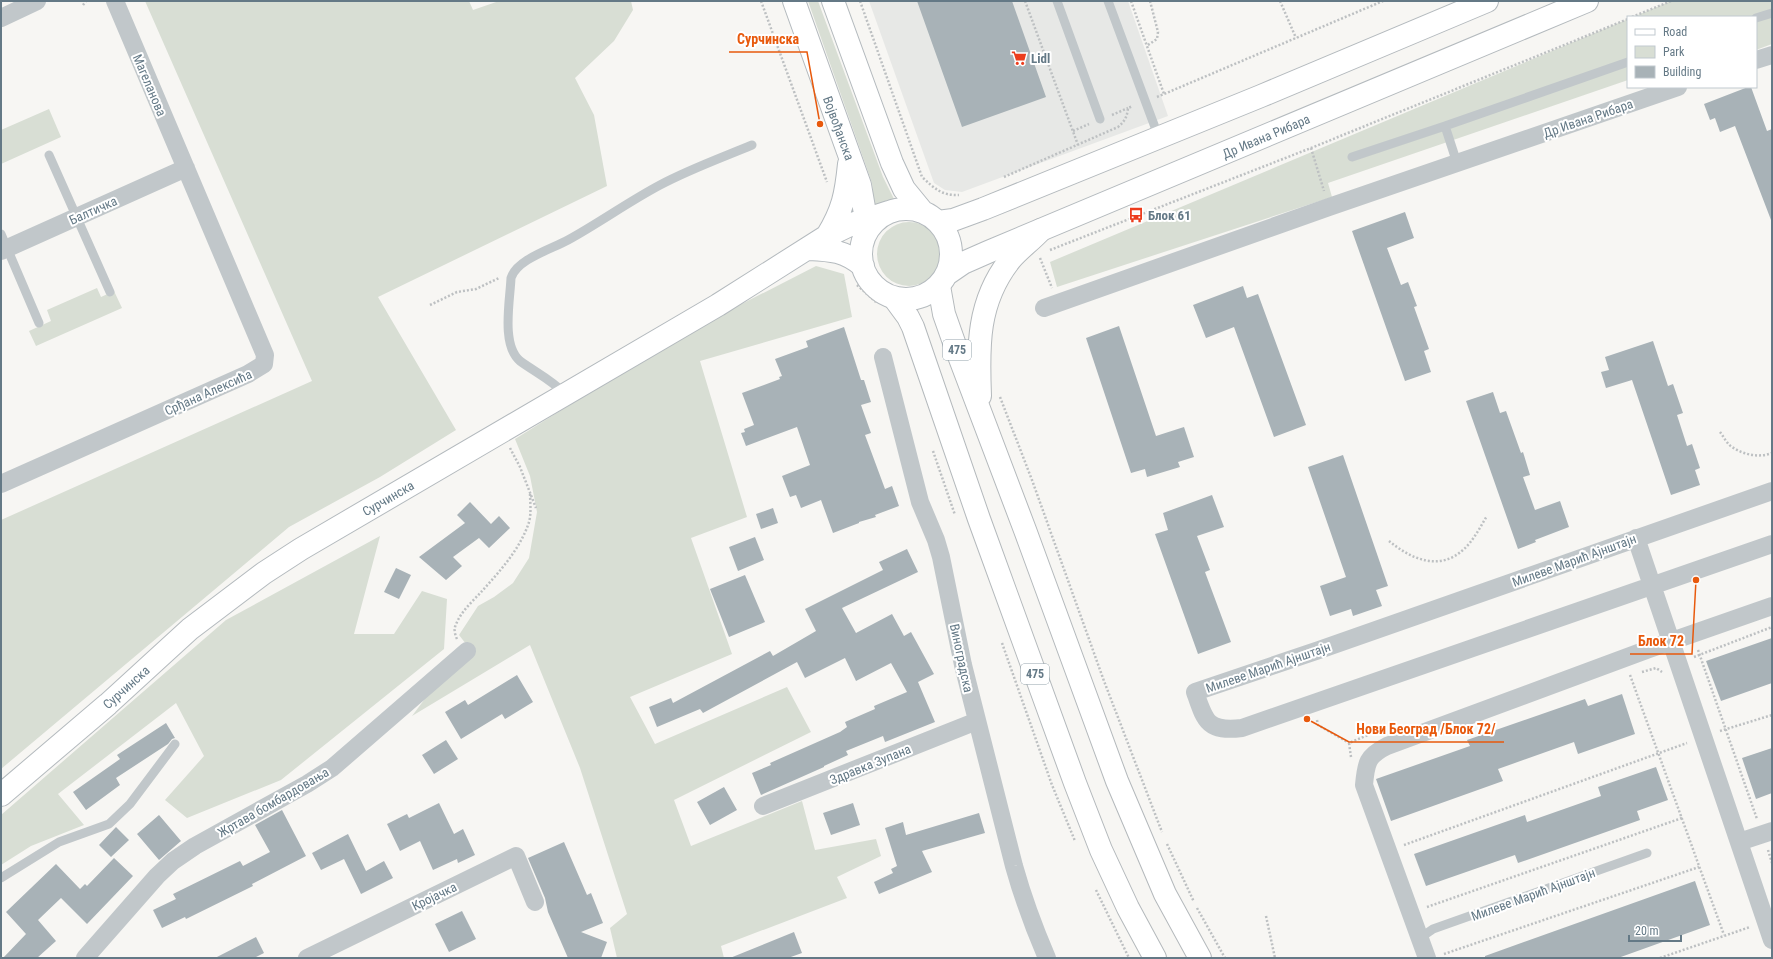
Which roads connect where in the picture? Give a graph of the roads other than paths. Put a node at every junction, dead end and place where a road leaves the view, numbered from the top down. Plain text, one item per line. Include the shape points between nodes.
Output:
1 (36, 1) edge
2 (114, 1) edge
3 (794, 1) edge
4 (833, 1) edge
5 (1057, 1) edge
6 (1108, 1) edge
7 (1487, 1) edge
8 (1587, 1) edge
9 (1772, 13) edge
10 (1, 18) edge
11 (1757, 18) edge
12 (1772, 55) edge
13 (1757, 60) edge
14 (1627, 62) edge
15 (1675, 88) edge
16 (1100, 120) dead end
17 (1444, 126) junction
18 (1159, 138) junction
19 (752, 145) dead end
20 (49, 155) dead end
21 (1352, 156) dead end
22 (850, 157) junction
23 (1457, 163) junction
24 (186, 168) junction
25 (930, 216) junction
26 (76, 217) junction
27 (866, 226) junction
28 (1041, 230) junction
29 (827, 236) junction
30 (3, 245) edge
31 (809, 249) junction
32 (863, 266) junction
33 (943, 280) junction
34 (110, 292) dead end
35 (894, 298) junction
36 (1052, 306) road end
37 (39, 323) dead end
38 (883, 357) dead end
39 (565, 394) junction
40 (980, 413) junction
41 (1, 484) edge
42 (1772, 491) edge
43 (1636, 538) junction
44 (1772, 544) edge
45 (1653, 586) junction
46 (1772, 606) edge
47 (1672, 641) junction
48 (467, 651) dead end
49 (977, 721) junction
50 (175, 744) dead end
51 (1, 795) edge
52 (763, 806) dead end
53 (1767, 833) edge
54 (1739, 842) junction
55 (1647, 853) dead end
56 (1, 878) edge
57 (535, 902) dead end
58 (1420, 938) junction
59 (1772, 940) edge
60 (1435, 956) edge
61 (86, 958) edge
62 (307, 958) edge
63 (1047, 958) edge
64 (1155, 958) edge
65 (1200, 958) edge

1 - 10 street
2 - 24 street, Магеланова
3 - 22 main road, Војвођанска
4 - 25 main road via 892,164 904,189
5 - 16 lane
6 - 18 lane
7 - 18 main road
8 - 28 main road, Др Ивана Рибара
9 - 11 lane
12 - 13 street
14 - 17 lane
15 - 23 street, Др Ивана Рибара
17 - 21 lane
17 - 23 lane
18 - 25 main road via 952,220
19 - 39 lane via 709,161 653,188 568,240 522,263 513,272 508,334 512,352
20 - 26 lane
22 - 27 main road, Војвођанска via 860,185
22 - 29 main road via 847,189 842,206
23 - 36 street, Др Ивана Рибара
24 - 26 street, Балтичка
24 - 41 street, Срђана Алексића via 265,355 264,364 248,374
25 - 27 main road, Сурчинска via 908,209 889,212
25 - 33 main road via 947,233 951,247 952,261
26 - 30 street, Балтичка
26 - 34 lane
27 - 29 main road, Сурчинска
27 - 32 main road via 862,248
28 - 33 main road, Др Ивана Рибара via 963,263
28 - 40 main road via 1011,259 989,294 978,354
29 - 31 main road, Сурчинска
30 - 37 lane
31 - 32 main road via 843,253
31 - 39 main road, Сурчинска
32 - 35 main road via 875,287
33 - 35 main road via 927,295 919,298
33 - 40 main road, 475 via 944,314
35 - 64 main road, 475 via 913,327 979,519 1075,783 1125,902
38 - 49 street, Виноградска via 920,502 941,557
39 - 51 main road, Сурчинска via 264,573 190,629 108,704
40 - 65 main road, 475 via 1117,781 1165,894
42 - 43 street, Милеве Марић Ајнштајн
43 - 45 street
43 - 45 street, Милеве Марић Ајнштајн via 1195,692 1203,716 1210,724 1220,728 1242,728
44 - 45 street, Милеве Марић Ајнштајн
45 - 47 street
46 - 47 street
47 - 54 street
47 - 58 street via 1375,752 1365,770 1364,785
48 - 61 street, Жртава бомбардовања via 332,768 201,842 173,861
49 - 52 street, Здравка Зупана
49 - 63 street, Виноградска via 1022,895
50 - 56 lane via 130,804 109,824 59,842
53 - 54 street
54 - 59 street
55 - 58 lane, Милеве Марић Ајнштајн via 1433,929
57 - 62 street, Кројачка via 516,856
58 - 60 street

